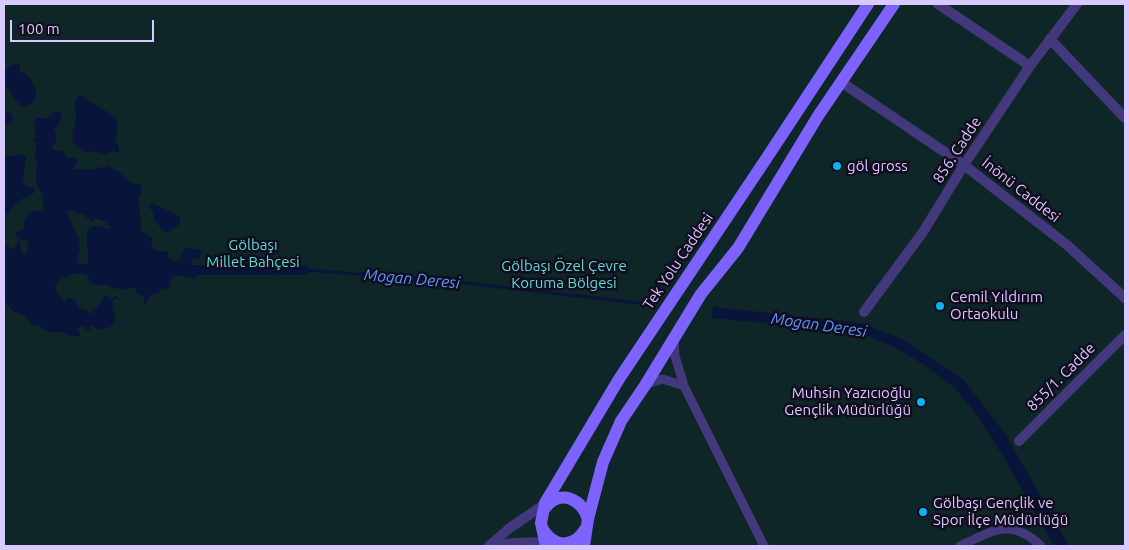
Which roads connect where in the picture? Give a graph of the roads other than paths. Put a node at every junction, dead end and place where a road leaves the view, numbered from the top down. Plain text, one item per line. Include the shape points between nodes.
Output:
1 (868, 4) edge
2 (894, 4) edge
3 (938, 4) edge
4 (1076, 4) edge
5 (1050, 39) junction
6 (1030, 66) junction
7 (841, 82) junction
8 (1125, 118) edge
9 (964, 165) junction
10 (1125, 298) edge
11 (864, 312) dead end
12 (1125, 335) edge
13 (674, 339) junction
14 (646, 384) junction
15 (684, 386) junction
16 (1019, 441) dead end
17 (547, 506) junction
18 (587, 523) junction
19 (544, 539) edge
20 (489, 546) edge
21 (498, 546) edge
22 (584, 546) edge
23 (764, 546) edge
24 (960, 546) edge
25 (1041, 546) edge

1 - 17 main road, Tek Yolu Caddesi via 619,378
2 - 7 main road
3 - 6 street
4 - 5 street, 856. Cadde
5 - 6 street, 856. Cadde
5 - 8 street
6 - 9 street, 856. Cadde
7 - 9 street, İnönü Caddesi
7 - 13 main road via 738,248 701,294
9 - 10 street, İnönü Caddesi via 1068,245
9 - 11 street, 856. Cadde via 923,232
12 - 16 street, 855/1. Cadde
13 - 14 main road
13 - 15 street via 675,356
14 - 15 street via 663,380
14 - 18 main road via 610,443
15 - 23 street
17 - 18 main road via 564,498 575,501 584,508
17 - 19 main road
17 - 20 street via 511,527
18 - 19 main road via 577,540 570,543
18 - 22 main road
19 - 21 street
24 - 25 street via 1003,528 1023,533

